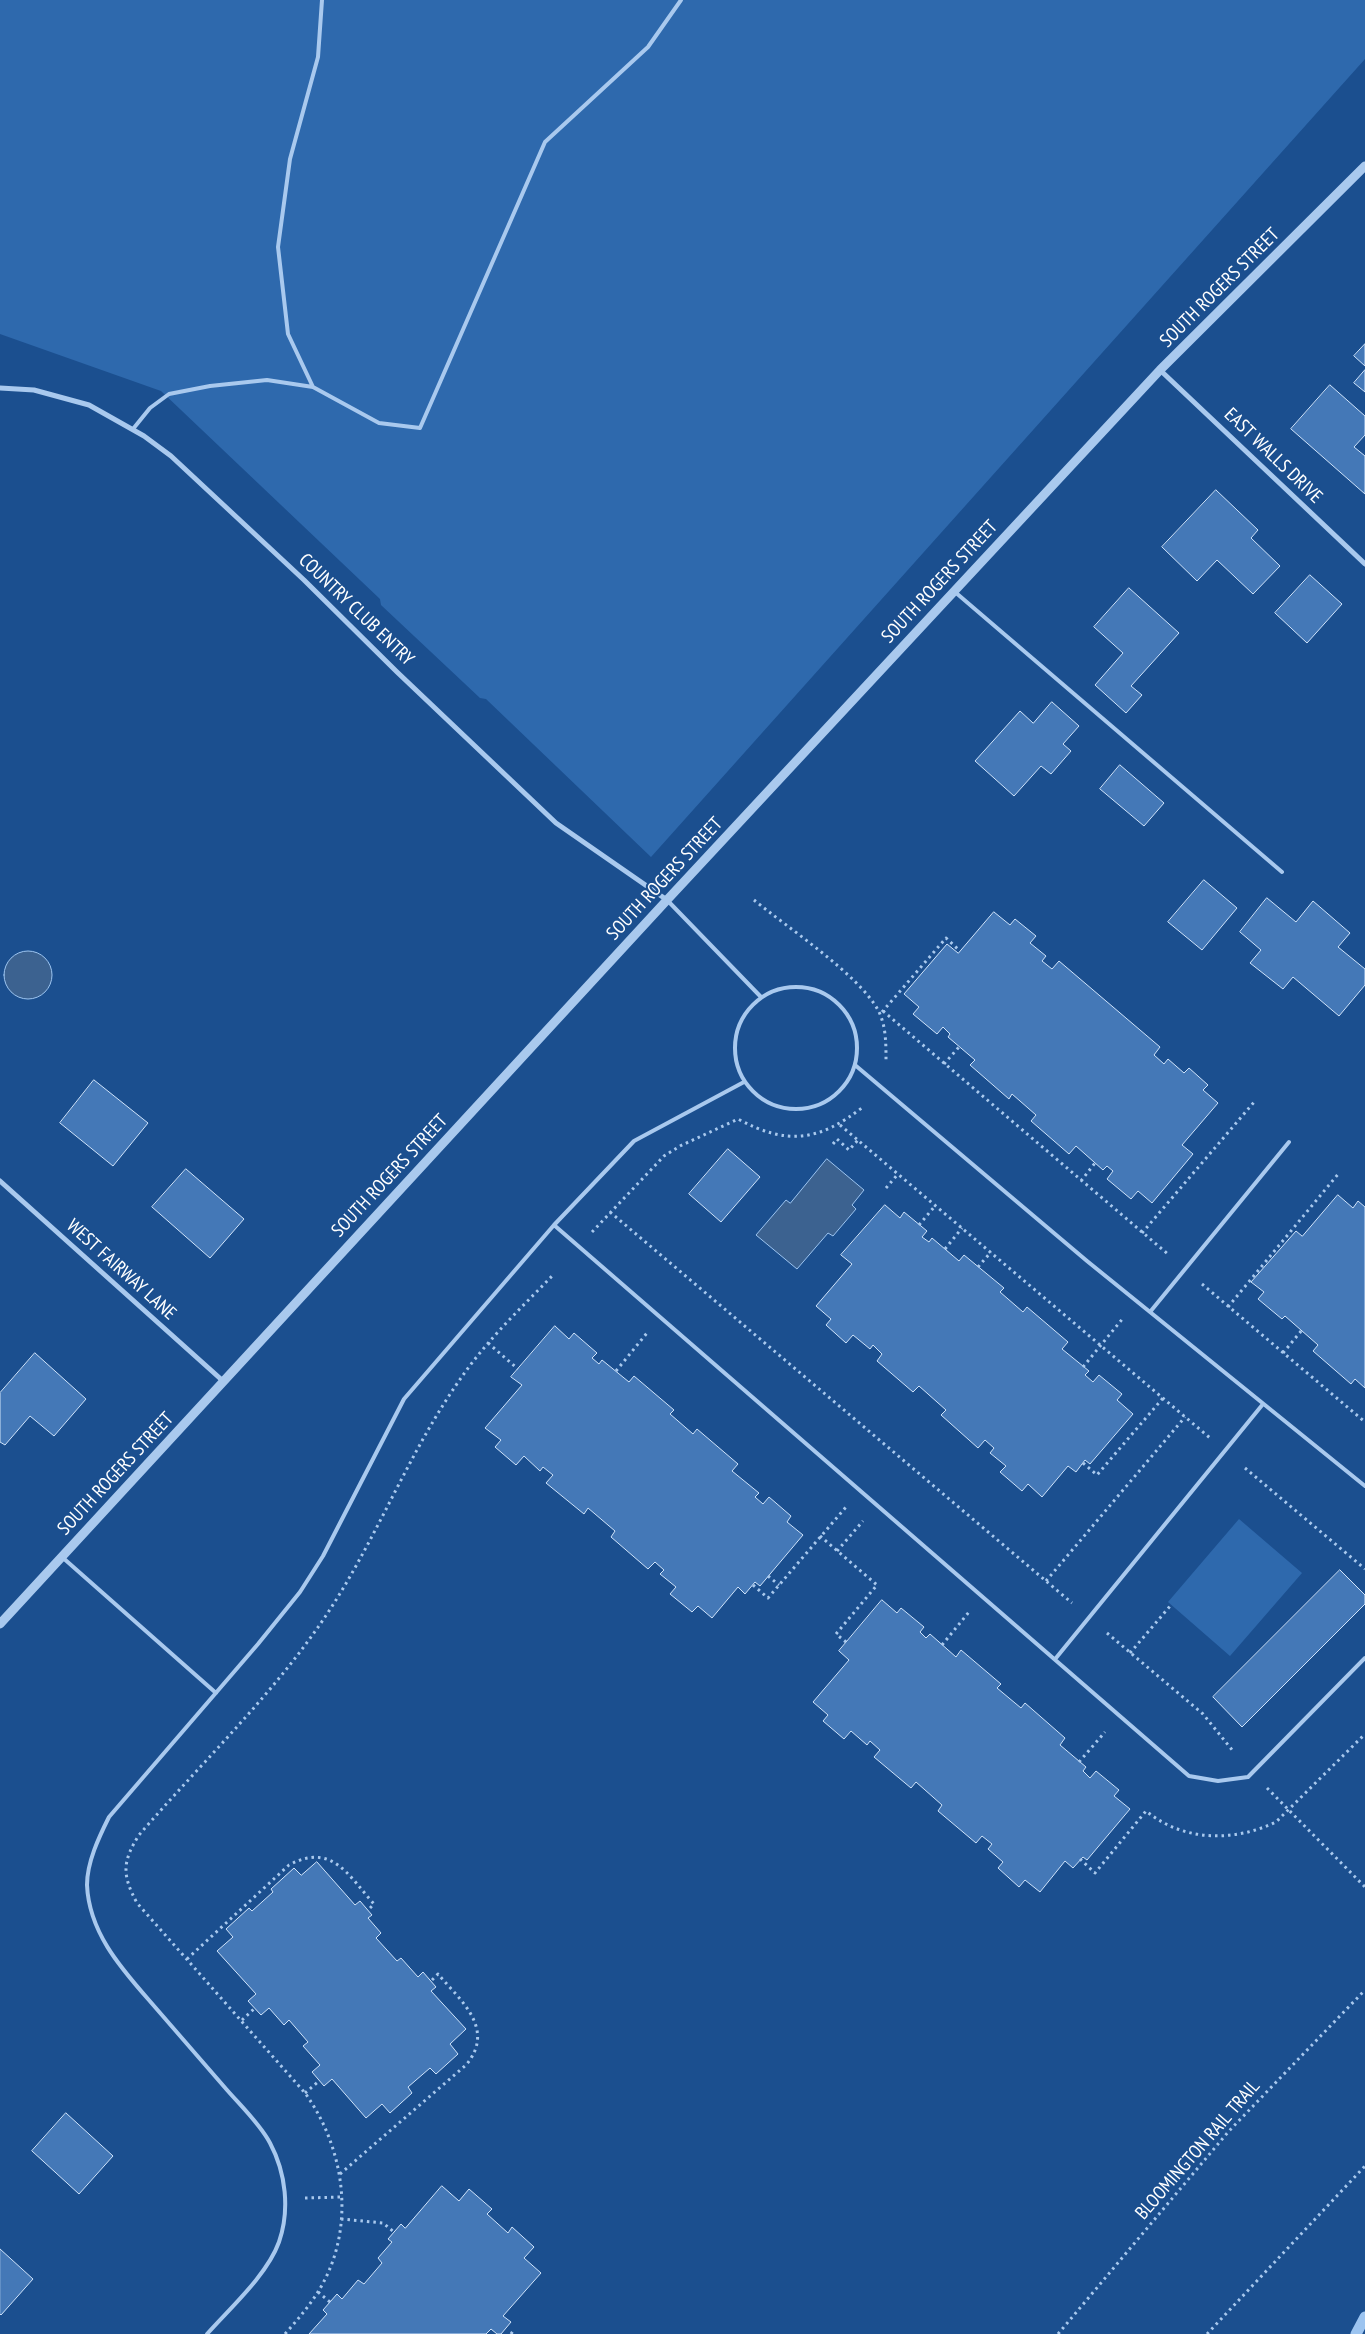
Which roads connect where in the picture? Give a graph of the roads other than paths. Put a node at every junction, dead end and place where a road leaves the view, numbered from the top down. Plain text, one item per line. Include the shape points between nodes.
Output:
1 (322, 0) edge
2 (681, 0) edge
3 (1365, 166) edge
4 (1160, 370) junction
5 (313, 387) junction
6 (0, 388) edge
7 (133, 429) junction
8 (1365, 564) edge
9 (954, 590) junction
10 (1282, 872) dead end
11 (667, 900) junction
12 (761, 997) junction
13 (855, 1065) junction
14 (744, 1082) junction
15 (1290, 1142) dead end
16 (0, 1181) edge
17 (554, 1225) junction
18 (1150, 1312) junction
19 (223, 1381) junction
20 (1263, 1404) junction
21 (1365, 1486) edge
22 (62, 1557) junction
23 (0, 1624) edge
24 (1056, 1658) junction
25 (1365, 1658) edge
26 (216, 1693) junction
27 (207, 2334) edge

1 - 5 lane via 318,57 290,158 278,247 288,334
2 - 5 lane via 648,47 546,142 420,428 379,422
3 - 4 street, SOUTH ROGERS STREET
4 - 8 street, EAST WALLS DRIVE
4 - 9 street, SOUTH ROGERS STREET
5 - 7 lane via 267,380 185,390 158,401
6 - 7 street, COUNTRY CLUB ENTRY via 34,390 69,398
7 - 11 street, COUNTRY CLUB ENTRY via 171,456 211,492 556,823
9 - 10 lane
9 - 11 street, SOUTH ROGERS STREET
11 - 12 lane
11 - 19 street, SOUTH ROGERS STREET
12 - 13 lane via 780,989 802,988 822,993 839,1006 852,1023 857,1044
12 - 14 lane via 747,1010 738,1027 734,1046
13 - 14 lane via 846,1084 830,1099 811,1108 792,1110 774,1106 757,1096
13 - 18 lane
14 - 17 lane via 634,1141
15 - 18 lane
16 - 19 street, WEST FAIRWAY LANE
17 - 24 lane
17 - 26 lane via 404,1399 300,1592
18 - 20 lane
19 - 22 street, SOUTH ROGERS STREET
20 - 21 lane
20 - 24 lane
22 - 23 street, SOUTH ROGERS STREET
22 - 26 lane
24 - 25 lane via 1189,1776 1218,1781 1248,1776
26 - 27 lane via 109,1817 94,1848 87,1883 90,1911 101,1939 131,1979 242,2106 270,2143 282,2175 286,2199 284,2223 269,2263

